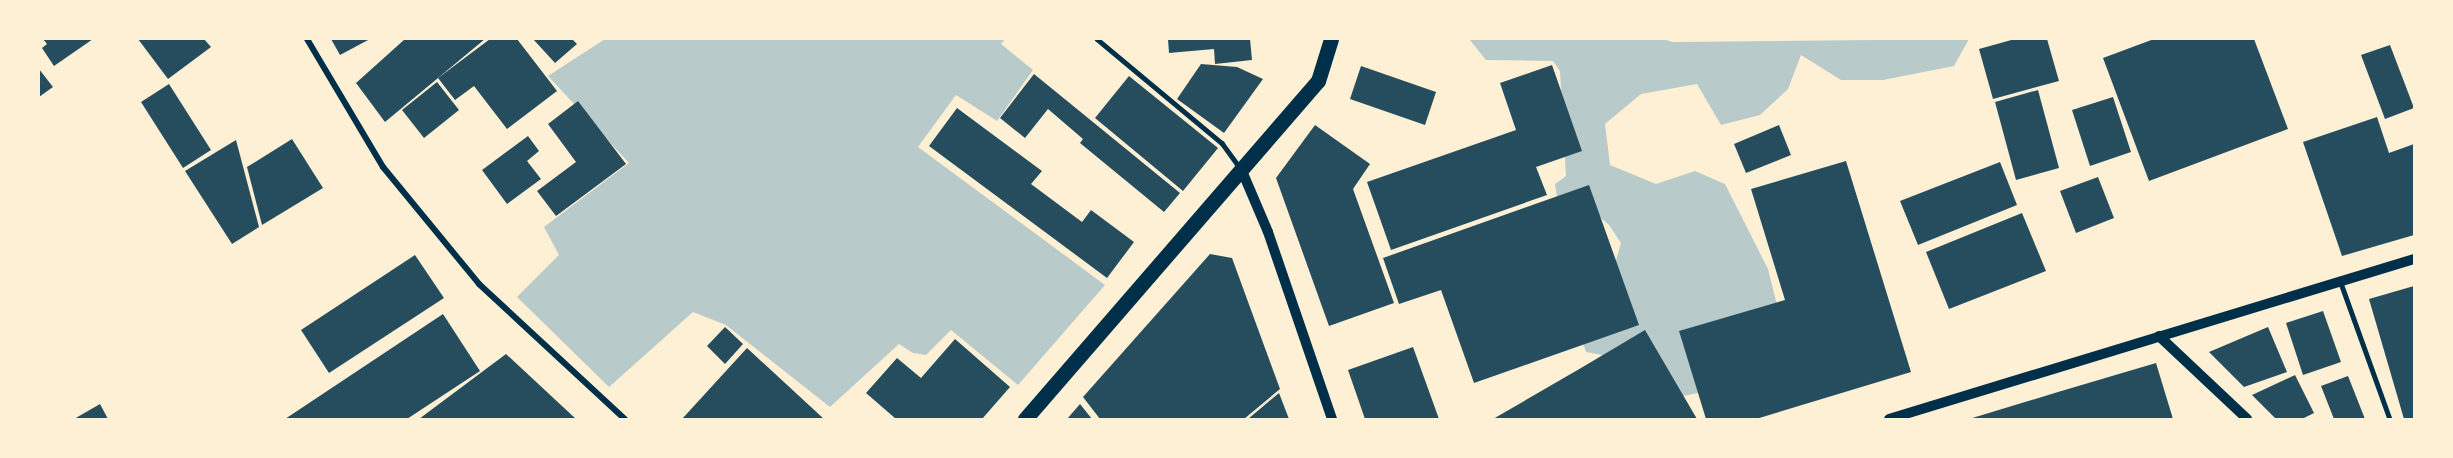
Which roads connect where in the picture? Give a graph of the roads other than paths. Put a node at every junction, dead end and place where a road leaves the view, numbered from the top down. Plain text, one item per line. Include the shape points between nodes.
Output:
1 (307, 39) edge
2 (1097, 39) edge
3 (1331, 39) edge
4 (1242, 171) junction
5 (2414, 260) edge
6 (2341, 281) junction
7 (2159, 336) junction
8 (625, 419) edge
9 (1025, 419) edge
10 (1332, 419) edge
11 (1889, 419) edge
12 (2247, 419) edge
13 (2390, 419) edge

1 - 8 street via 383,167 479,284
2 - 4 lane via 1222,143
3 - 4 main road via 1318,81
4 - 9 main road
4 - 10 street via 1268,232
5 - 6 street
6 - 7 street
6 - 13 lane
7 - 11 street
7 - 12 street

